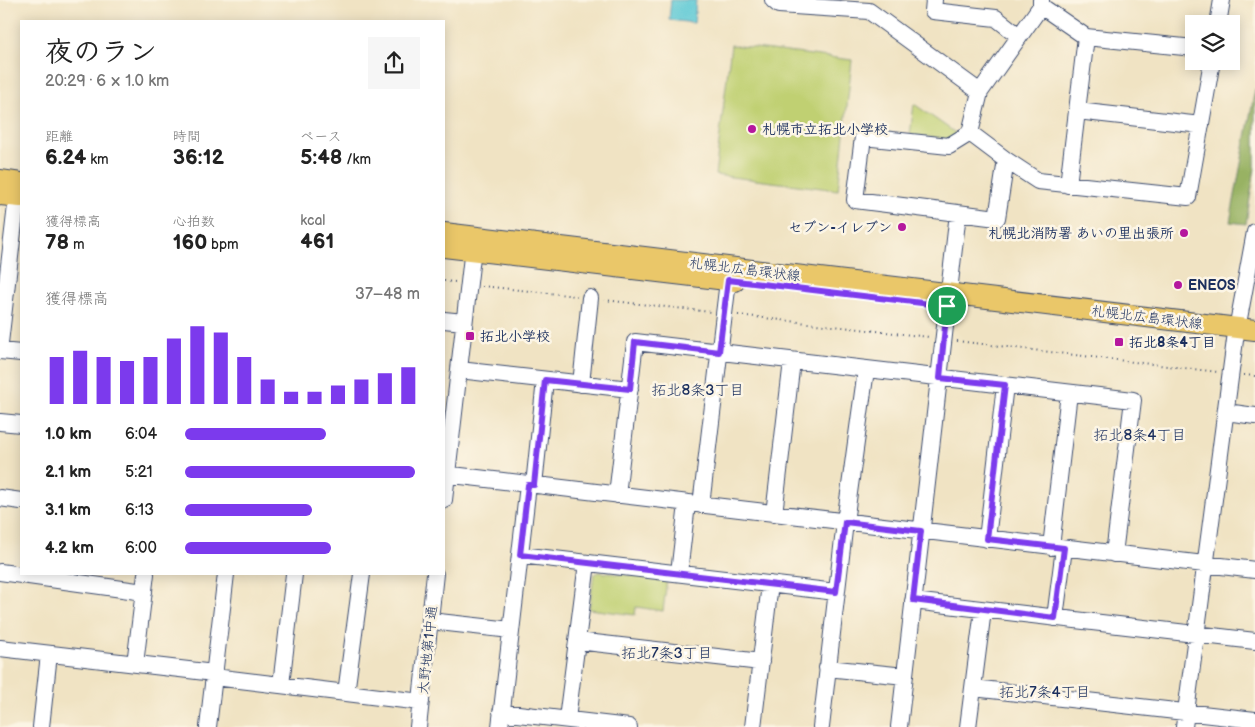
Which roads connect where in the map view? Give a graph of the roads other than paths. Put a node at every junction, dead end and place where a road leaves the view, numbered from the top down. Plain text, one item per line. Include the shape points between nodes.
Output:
1 (772, 0) edge
2 (934, 0) edge
3 (1222, 0) edge
4 (1041, 3) edge
5 (870, 6) edge
6 (1220, 15) edge
7 (1019, 36) junction
8 (1086, 37) junction
9 (1185, 47) edge
10 (1210, 70) edge
11 (980, 92) junction
12 (1077, 112) junction
13 (1201, 124) junction
14 (970, 133) junction
15 (1006, 160) junction
16 (0, 180) edge
17 (1068, 185) junction
18 (15, 193) edge
19 (958, 213) junction
20 (1255, 232) edge
21 (445, 233) edge
22 (473, 243) junction
23 (445, 247) edge
24 (728, 280) junction
25 (590, 298) dead end
26 (948, 300) junction
27 (445, 320) edge
28 (464, 322) junction
29 (1246, 335) edge
30 (0, 343) edge
31 (0, 351) edge
32 (719, 352) junction
33 (20, 353) edge
34 (792, 361) junction
35 (459, 370) junction
36 (866, 370) junction
37 (940, 378) junction
38 (545, 380) junction
39 (581, 384) junction
40 (1005, 385) junction
41 (630, 389) junction
42 (1069, 393) junction
43 (1226, 412) junction
44 (1255, 416) edge
45 (0, 422) edge
46 (20, 424) edge
47 (445, 475) edge
48 (531, 485) junction
49 (617, 495) junction
50 (0, 498) edge
51 (20, 501) edge
52 (694, 504) junction
53 (774, 514) junction
54 (845, 522) junction
55 (921, 531) junction
56 (987, 539) junction
57 (1058, 547) junction
58 (1114, 554) junction
59 (520, 555) junction
60 (587, 563) junction
61 (1206, 565) junction
62 (1255, 570) edge
63 (0, 572) edge
64 (679, 574) junction
65 (20, 575) edge
66 (22, 575) edge
67 (146, 575) edge
68 (226, 575) edge
69 (294, 575) edge
70 (362, 575) edge
71 (435, 575) edge
72 (770, 584) junction
73 (144, 592) junction
74 (836, 592) junction
75 (913, 600) junction
76 (982, 610) junction
77 (1055, 618) junction
78 (430, 621) junction
79 (511, 630) junction
80 (1196, 634) junction
81 (577, 641) junction
82 (1255, 641) edge
83 (0, 648) edge
84 (49, 654) junction
85 (761, 662) junction
86 (135, 664) junction
87 (827, 668) junction
88 (214, 675) junction
89 (904, 676) junction
90 (281, 685) junction
91 (973, 688) junction
92 (346, 693) junction
93 (421, 702) junction
94 (500, 719) edge
95 (567, 719) junction
96 (1185, 720) edge
97 (1255, 720) edge
98 (40, 727) edge
99 (208, 727) edge
100 (418, 727) edge
101 (629, 727) edge
102 (753, 727) edge
103 (820, 727) edge
104 (899, 727) edge
105 (968, 727) edge

1 - 5 street via 779,5
2 - 7 street via 933,11 996,18
3 - 6 street
4 - 7 street
4 - 8 street
5 - 11 street
7 - 11 street
8 - 9 street
8 - 12 street
10 - 13 street
11 - 14 street
12 - 13 street
12 - 17 street
13 - 17 street via 1188,197
14 - 15 street
14 - 19 street via 949,146 863,137 855,200
15 - 17 street via 1038,182
15 - 19 street via 997,218
16 - 18 main road
18 - 30 street
19 - 26 street
20 - 29 street
21 - 22 main road, 札幌北広島環状線
22 - 23 main road, 札幌北広島環状線
22 - 24 main road, 札幌北広島環状線
22 - 26 main road, 札幌北広島環状線
22 - 28 street
24 - 26 main road, 札幌北広島環状線
24 - 32 street
25 - 39 street
26 - 29 main road, 札幌北広島環状線
26 - 37 street
27 - 28 street
28 - 35 street
29 - 43 street
31 - 33 street
32 - 34 street
32 - 41 street via 635,342
32 - 52 street
34 - 36 street
34 - 53 street
35 - 38 street
35 - 47 street
36 - 37 street
36 - 54 street
37 - 40 street
37 - 55 street
38 - 39 street
38 - 48 street
39 - 41 street
40 - 42 street
40 - 56 street
41 - 49 street
42 - 57 street
42 - 58 street via 1133,400
43 - 44 street
43 - 61 street
45 - 46 street
47 - 48 street
48 - 49 street
48 - 59 street
49 - 52 street
50 - 51 street
52 - 53 street
52 - 64 street
53 - 54 street
54 - 55 street
54 - 74 street
55 - 56 street
55 - 75 street
56 - 57 street
57 - 58 street
57 - 77 street
58 - 61 street
59 - 60 street
59 - 79 street
60 - 64 street
60 - 81 street
61 - 62 street
61 - 80 street
63 - 65 street
64 - 72 street
66 - 73 street
67 - 73 street
68 - 88 street
69 - 90 street
70 - 92 street
71 - 78 street, 大野地第1中通
72 - 74 street
72 - 85 street
73 - 86 street
74 - 87 street
75 - 76 street
75 - 89 street
76 - 77 street
76 - 91 street
77 - 80 street
78 - 79 street
78 - 93 street, 大野地第1中通
79 - 94 street
80 - 82 street
80 - 96 street
81 - 85 street
81 - 95 street
83 - 84 street
84 - 86 street
84 - 98 street
85 - 102 street
86 - 88 street
87 - 89 street
87 - 103 street
88 - 90 street
88 - 99 street
89 - 104 street
90 - 92 street
91 - 96 street
91 - 105 street
92 - 93 street
93 - 100 street, 大野地第1中通
94 - 95 street
95 - 101 street
96 - 97 street

